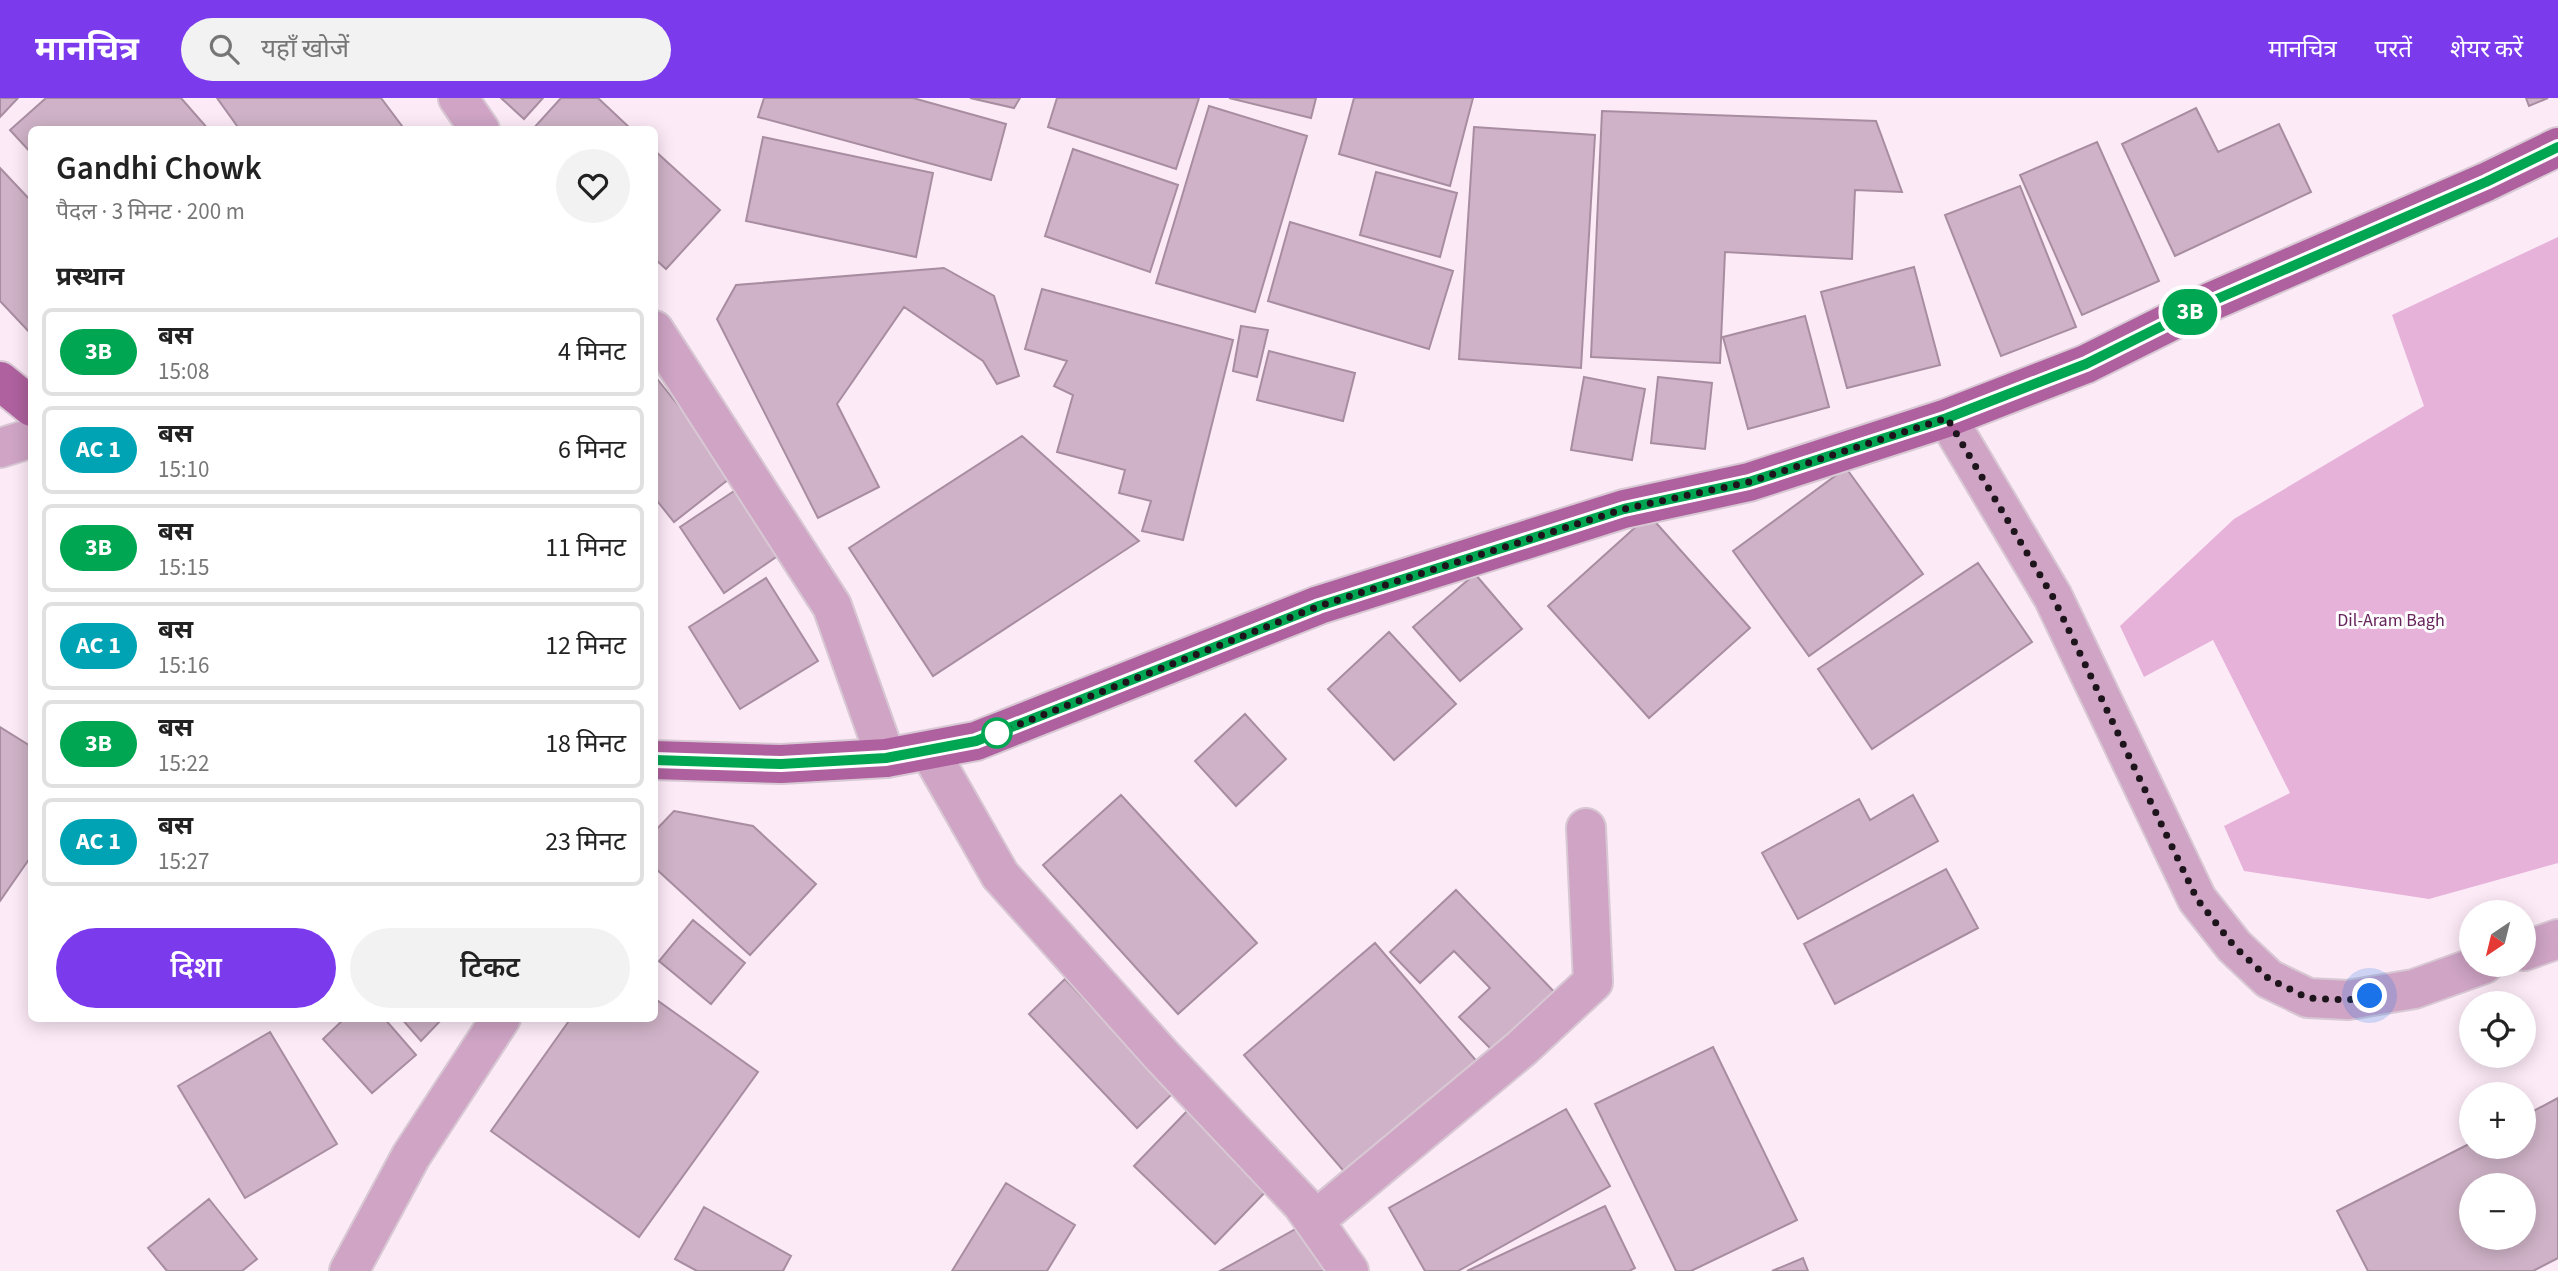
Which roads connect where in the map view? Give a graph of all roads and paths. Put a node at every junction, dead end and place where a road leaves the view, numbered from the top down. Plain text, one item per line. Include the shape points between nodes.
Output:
1 (2558, 147) edge
2 (658, 336) edge
3 (0, 381) edge
4 (28, 404) edge
5 (1947, 418) junction
6 (28, 439) edge
7 (0, 448) edge
8 (930, 752) junction
9 (886, 758) junction
10 (658, 767) edge
11 (1586, 828) dead end
12 (2558, 939) edge
13 (2536, 947) edge
14 (2459, 973) edge
15 (497, 1022) edge
16 (1314, 1221) junction
17 (349, 1271) edge
18 (1349, 1271) edge

1 - 5 main road via 2210,302 2086,364
2 - 9 street via 832,606
3 - 4 main road
5 - 8 main road via 1749,482 1624,509 1319,606 976,741
5 - 14 street via 2053,597 2197,899 2234,946 2269,979 2308,998 2348,1000 2414,989
6 - 7 street
8 - 9 main road
8 - 16 street via 1000,874
9 - 10 main road
11 - 16 street via 1593,982 1522,1048
12 - 13 street
15 - 17 street via 411,1156
16 - 18 street

